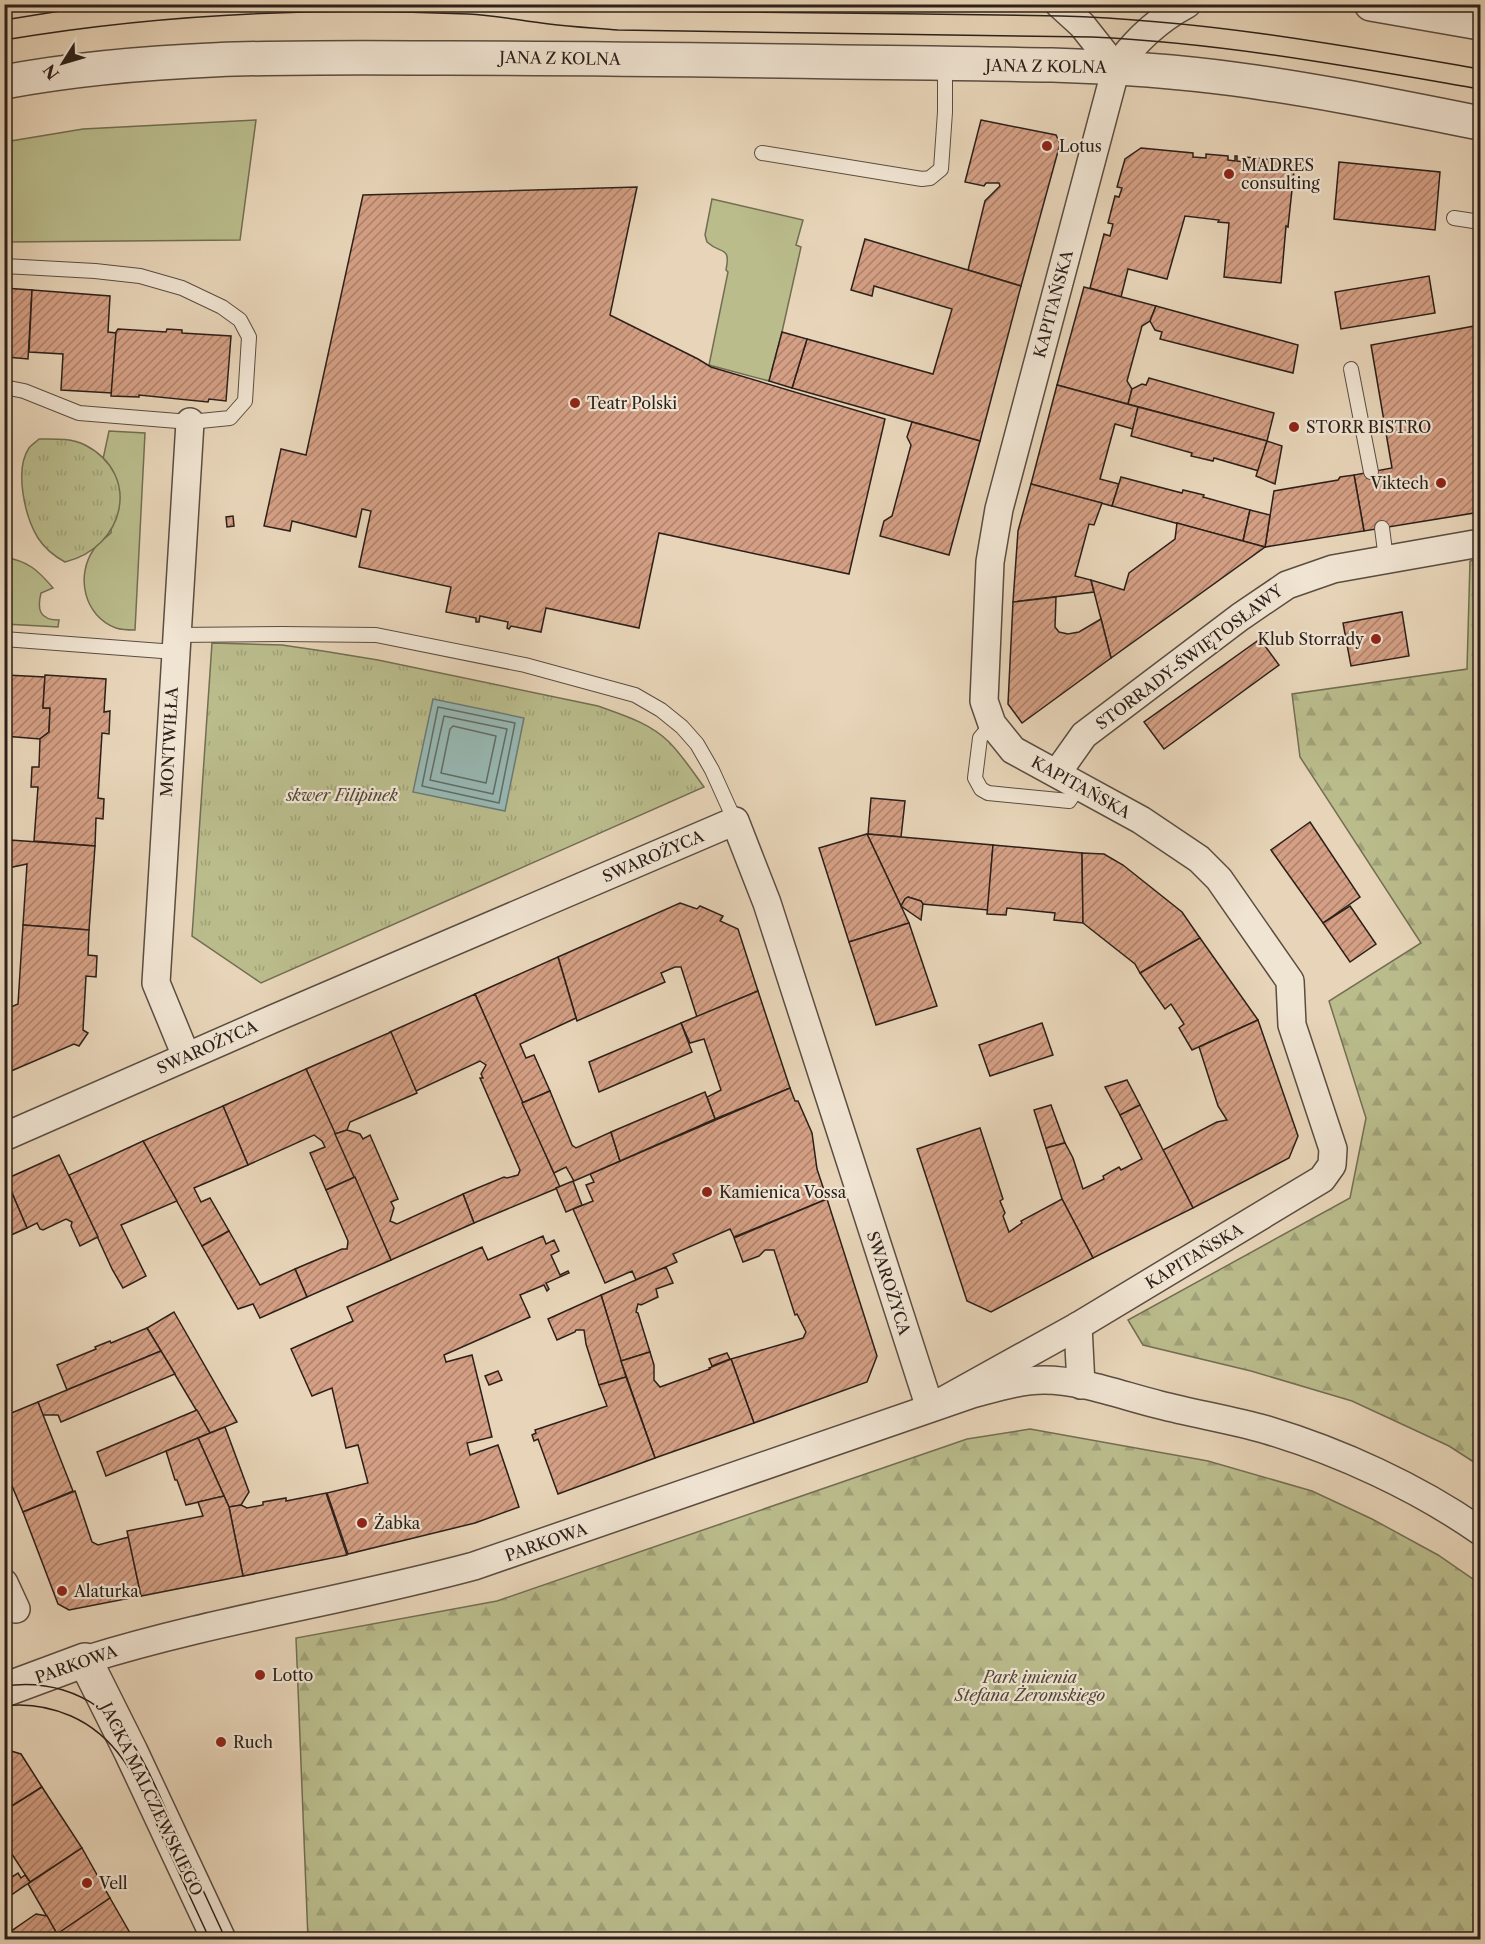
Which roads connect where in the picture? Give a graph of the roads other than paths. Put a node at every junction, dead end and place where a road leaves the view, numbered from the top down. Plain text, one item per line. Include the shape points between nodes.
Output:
1 (1059, 4) edge
2 (1187, 4) edge
3 (1371, 4) edge
4 (1480, 23) edge
5 (945, 64) junction
6 (1116, 68) junction
7 (4, 82) edge
8 (1480, 123) edge
9 (762, 153) dead end
10 (1454, 218) dead end
11 (1480, 222) edge
12 (4, 266) edge
13 (1351, 369) dead end
14 (4, 387) edge
15 (190, 422) junction
16 (1371, 472) dead end
17 (1382, 528) dead end
18 (1480, 543) edge
19 (1386, 559) junction
20 (4, 639) edge
21 (175, 643) junction
22 (992, 724) junction
23 (1068, 780) junction
24 (735, 821) junction
25 (186, 1056) junction
26 (4, 1137) edge
27 (1078, 1326) junction
28 (1081, 1385) junction
29 (930, 1408) junction
30 (1480, 1531) edge
31 (4, 1583) edge
32 (16, 1609) dead end
33 (85, 1660) junction
34 (4, 1690) edge
35 (219, 1940) edge

1 - 6 street, JANA Z KOLNA via 1082,25
2 - 6 street, JANA Z KOLNA via 1140,39
3 - 4 street
5 - 6 street, JANA Z KOLNA
5 - 7 street, JANA Z KOLNA via 526,57 241,58 127,65
5 - 9 lane via 940,169 930,178
6 - 8 street, JANA Z KOLNA via 1291,88
6 - 22 street, KAPITAŃSKA via 992,541 984,700
10 - 11 lane
12 - 15 lane via 140,276 182,288 240,320 249,337 245,401 230,418
13 - 16 lane
14 - 15 lane via 79,413
15 - 21 street, MONTWIŁŁA
17 - 19 lane
18 - 19 street, STORRADY-ŚWIĘTOSŁAWY
19 - 23 street, STORRADY-ŚWIĘTOSŁAWY via 1333,569 1287,585 1267,597 1084,735
20 - 21 lane
21 - 24 lane via 282,634 376,635 525,666 635,695 661,710 697,744
21 - 25 street, MONTWIŁŁA via 156,983
22 - 23 street, KAPITAŃSKA via 1013,750
22 - 23 lane via 980,738 975,778 981,789 988,793 1069,801
23 - 27 street, KAPITAŃSKA via 1141,820 1200,859 1219,879 1290,981 1292,1025 1333,1149 1332,1165 1322,1179
24 - 25 street, SWAROŻYCA
24 - 29 street, SWAROŻYCA via 775,925
25 - 26 street, SWAROŻYCA
27 - 28 street
27 - 29 street, KAPITAŃSKA
28 - 29 street, PARKOWA via 1044,1380 1008,1384
28 - 30 street, PARKOWA via 1267,1430 1362,1464 1414,1490
29 - 33 street, PARKOWA via 474,1566 166,1636
31 - 32 street
33 - 34 street, PARKOWA
33 - 35 street, JACKA MALCZEWSKIEGO

